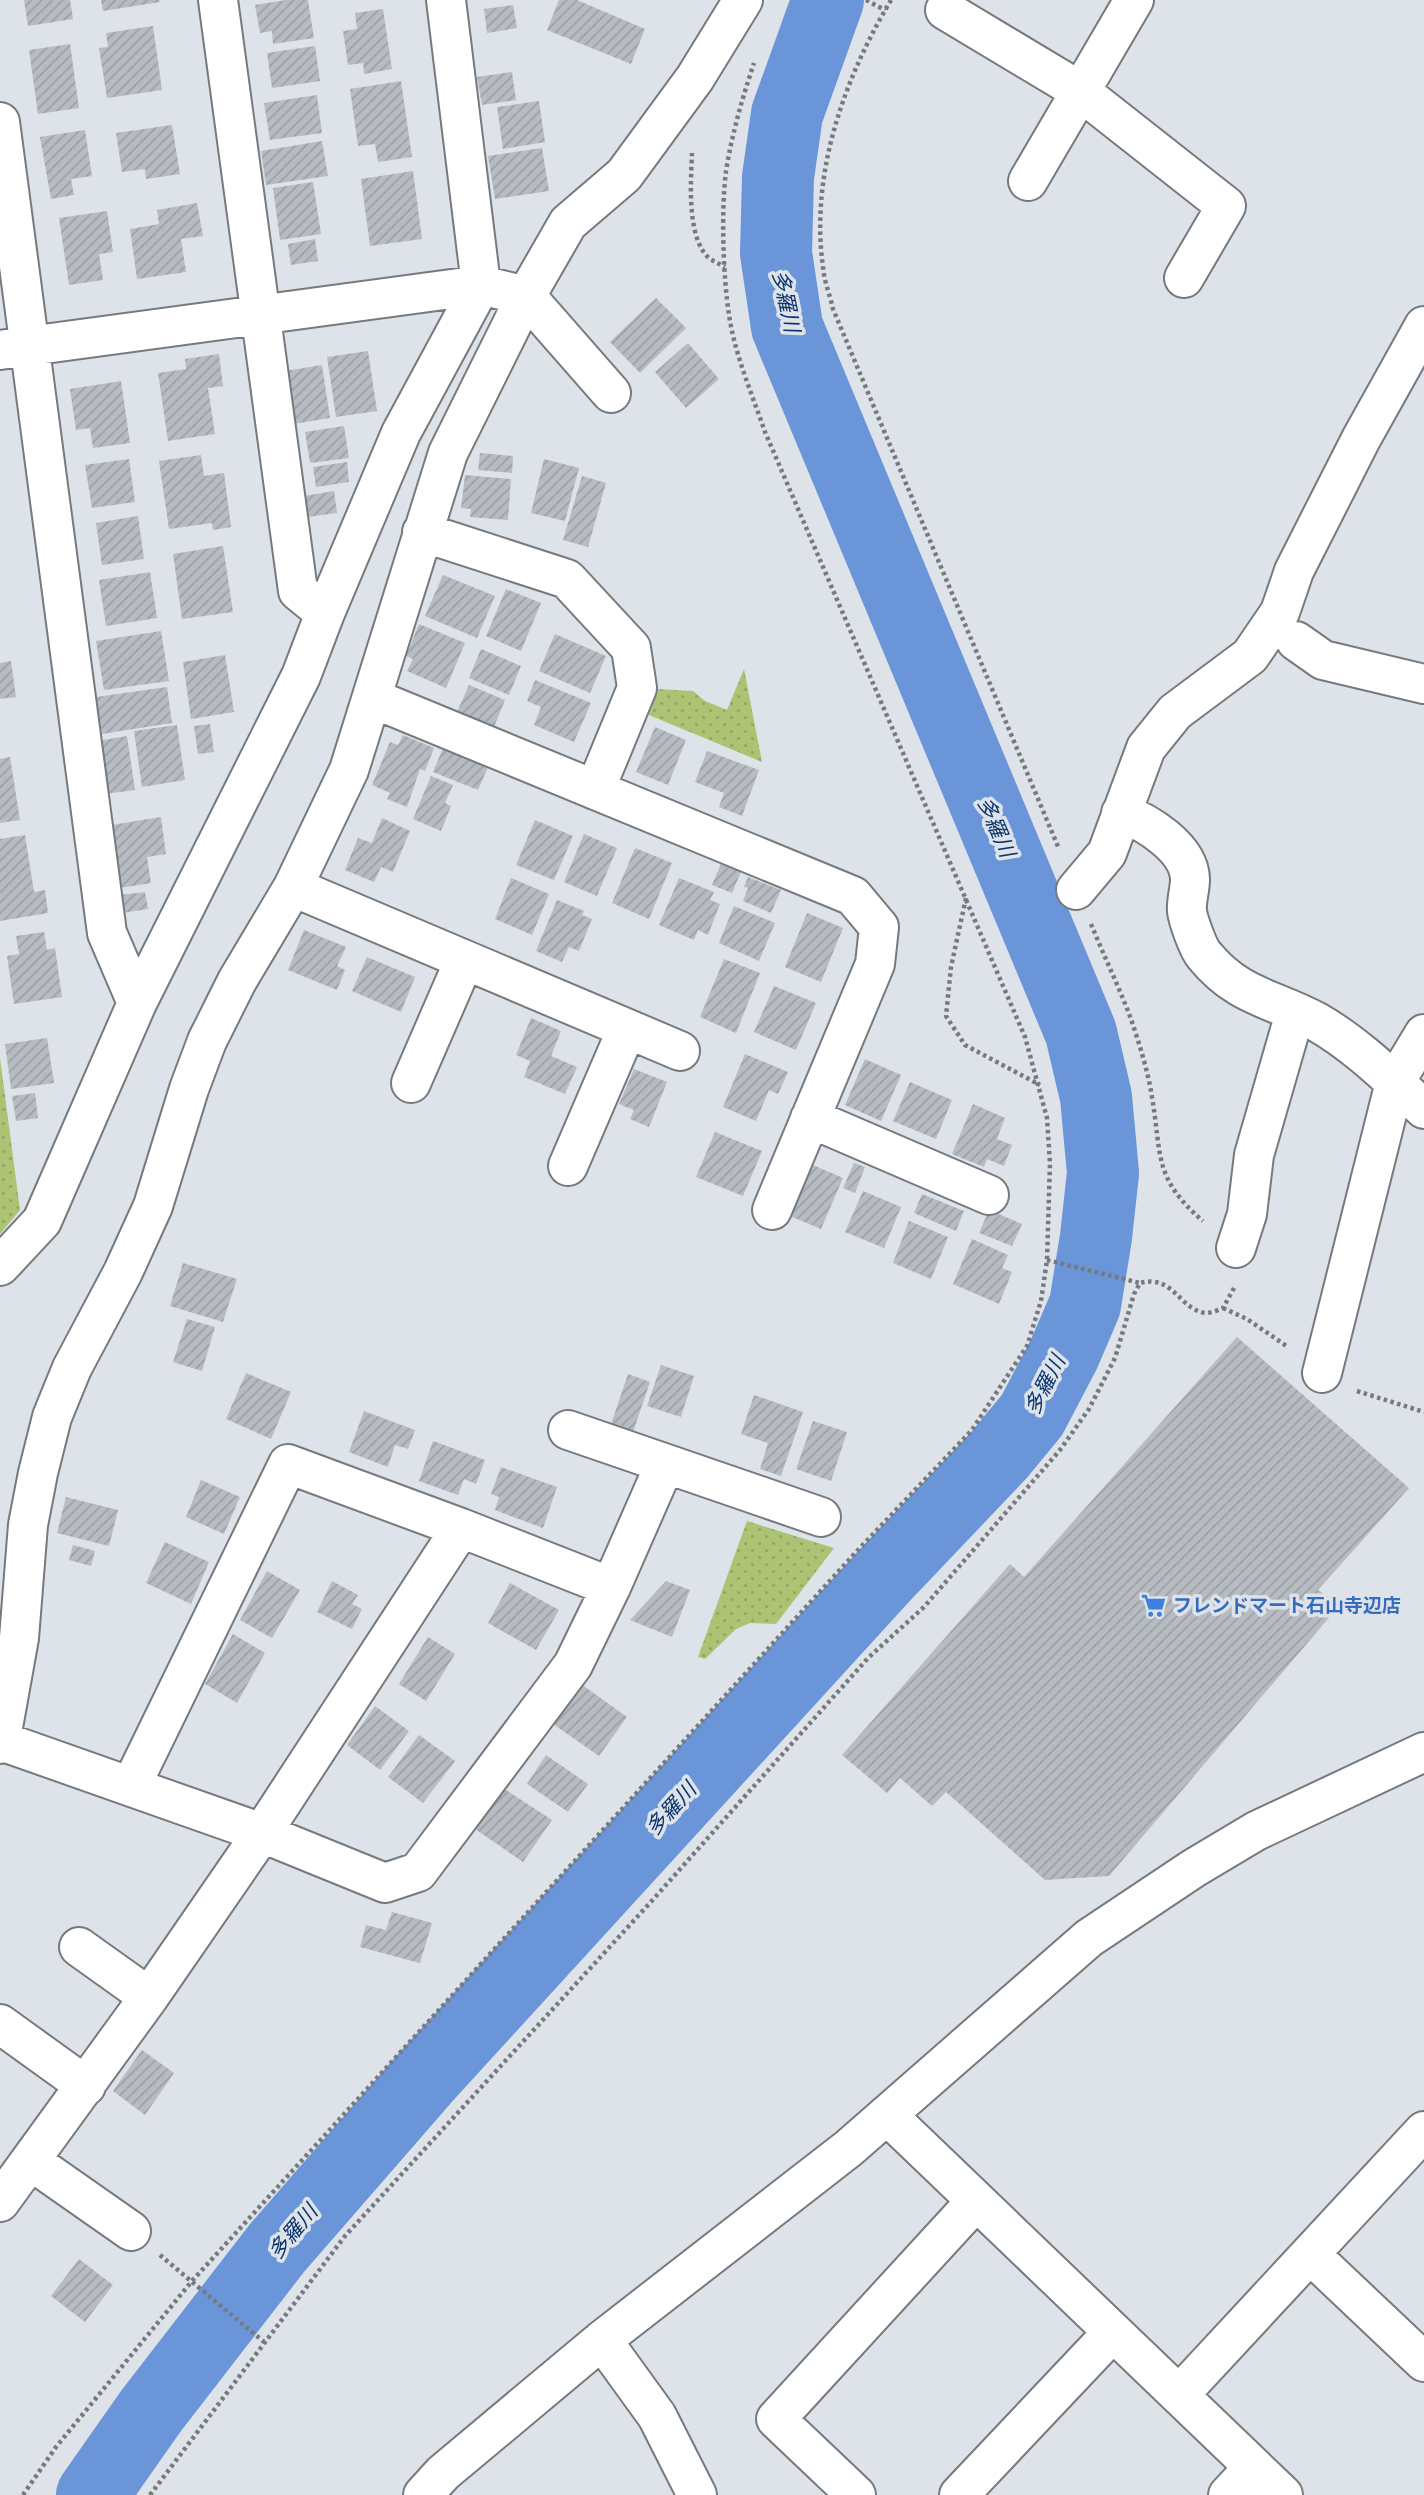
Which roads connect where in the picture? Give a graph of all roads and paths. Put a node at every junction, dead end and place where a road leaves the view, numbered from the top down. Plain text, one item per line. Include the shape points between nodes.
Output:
1 (218, 0) edge
2 (446, 0) edge
3 (743, 0) edge
4 (866, 0) edge
5 (891, 0) edge
6 (1134, 0) edge
7 (885, 10) junction
8 (944, 10) dead end
9 (756, 56) dead end
10 (1080, 91) junction
11 (0, 122) edge
12 (692, 145) dead end
13 (1028, 181) dead end
14 (726, 267) junction
15 (1184, 278) dead end
16 (481, 285) junction
17 (526, 296) junction
18 (261, 315) junction
19 (1424, 326) edge
20 (15, 348) edge
21 (611, 393) dead end
22 (422, 532) junction
23 (325, 613) junction
24 (1297, 641) dead end
25 (1424, 684) edge
26 (372, 698) junction
27 (595, 790) junction
28 (1121, 813) junction
29 (293, 887) junction
30 (1076, 890) junction
31 (966, 897) junction
32 (464, 961) junction
33 (137, 1003) junction
34 (1295, 1013) junction
35 (627, 1029) junction
36 (1424, 1034) edge
37 (680, 1051) dead end
38 (1395, 1082) junction
39 (411, 1083) dead end
40 (1040, 1085) junction
41 (1424, 1109) edge
42 (810, 1118) junction
43 (568, 1167) dead end
44 (989, 1195) dead end
45 (772, 1210) dead end
46 (1237, 1248) junction
47 (1047, 1260) junction
48 (0, 1266) edge
49 (1140, 1283) junction
50 (1322, 1373) dead end
51 (568, 1430) dead end
52 (665, 1464) junction
53 (821, 1517) dead end
54 (461, 1528) junction
55 (611, 1587) junction
56 (1, 1742) edge
57 (1424, 1752) edge
58 (131, 1786) junction
59 (262, 1833) junction
60 (79, 1947) dead end
61 (149, 1997) junction
62 (0, 2024) edge
63 (86, 2086) junction
64 (887, 2115) junction
65 (1424, 2132) edge
66 (31, 2161) junction
67 (976, 2201) junction
68 (0, 2202) edge
69 (131, 2231) dead end
70 (1311, 2255) junction
71 (192, 2281) junction
72 (1113, 2332) junction
73 (602, 2340) junction
74 (264, 2342) junction
75 (1424, 2362) edge
76 (1179, 2395) junction
77 (1254, 2467) junction
78 (23, 2495) edge
79 (150, 2495) edge
80 (423, 2495) edge
81 (697, 2495) edge
82 (856, 2495) edge
83 (959, 2495) edge
84 (1228, 2495) edge
85 (1283, 2495) edge

1 - 18 street
2 - 16 street
3 - 17 street via 695,78 624,175 568,223
4 - 7 path
5 - 7 path
6 - 10 street
7 - 30 path via 852,74 827,162 821,191 823,268 833,309
8 - 10 street
9 - 14 path via 737,114 726,173
10 - 13 street
10 - 15 street via 1226,206
11 - 20 street
12 - 14 path via 690,199 695,233 708,257
14 - 31 path via 729,315 765,432
16 - 17 street
16 - 18 street
16 - 23 street via 401,433
17 - 21 street
17 - 22 street via 448,453
18 - 20 street
18 - 23 street via 298,591
19 - 28 street via 1294,571 1280,612 1250,656 1175,712 1146,748
20 - 33 street via 107,933
22 - 26 street
22 - 27 street via 566,579 631,648 636,688
23 - 33 street via 301,676
24 - 25 street via 1323,660
26 - 27 street
26 - 29 street via 349,770
27 - 42 street via 853,896 878,927 875,964
28 - 30 street via 1107,853
28 - 34 street via 1163,836 1185,859 1190,877 1187,912 1202,953 1232,984
29 - 32 street
29 - 56 street via 207,1041 153,1206 52,1418 28,1525 19,1638
30 - 46 path via 1131,1019 1152,1096 1164,1175 1184,1205
31 - 40 path via 1026,1037
31 - 40 path via 946,1016 965,1045
32 - 35 street
32 - 39 street
33 - 48 street via 42,1221
34 - 38 street via 1364,1055
34 - 46 street via 1254,1155 1247,1214
35 - 37 street
35 - 43 street
36 - 38 street
38 - 41 street
38 - 50 street
40 - 47 path via 1051,1163
42 - 44 street
42 - 45 street
46 - 49 path via 1243,1263 1241,1275 1223,1308 1207,1313 1190,1307 1168,1285
47 - 49 path
47 - 71 path via 1027,1346 972,1430
49 - 74 path via 1115,1358 1089,1409 1060,1450 924,1608 868,1658 345,2236
51 - 52 street
52 - 53 street
52 - 55 street
54 - 55 street
54 - 58 street via 288,1464
54 - 59 street
55 - 59 street via 573,1665 418,1872 385,1883
56 - 58 street
57 - 64 street via 1256,1831 1089,1938
58 - 59 street
59 - 61 street
60 - 61 street
61 - 63 street
62 - 63 street
63 - 66 street
64 - 67 street
64 - 73 street
65 - 70 street
66 - 68 street
66 - 69 street
67 - 72 street
67 - 82 street via 776,2419
70 - 75 street
70 - 76 street
71 - 74 path
71 - 78 path via 56,2447
72 - 76 street
72 - 83 street
73 - 80 street via 443,2473
73 - 81 street via 657,2416
74 - 79 path
76 - 77 street
77 - 84 street
77 - 85 street

